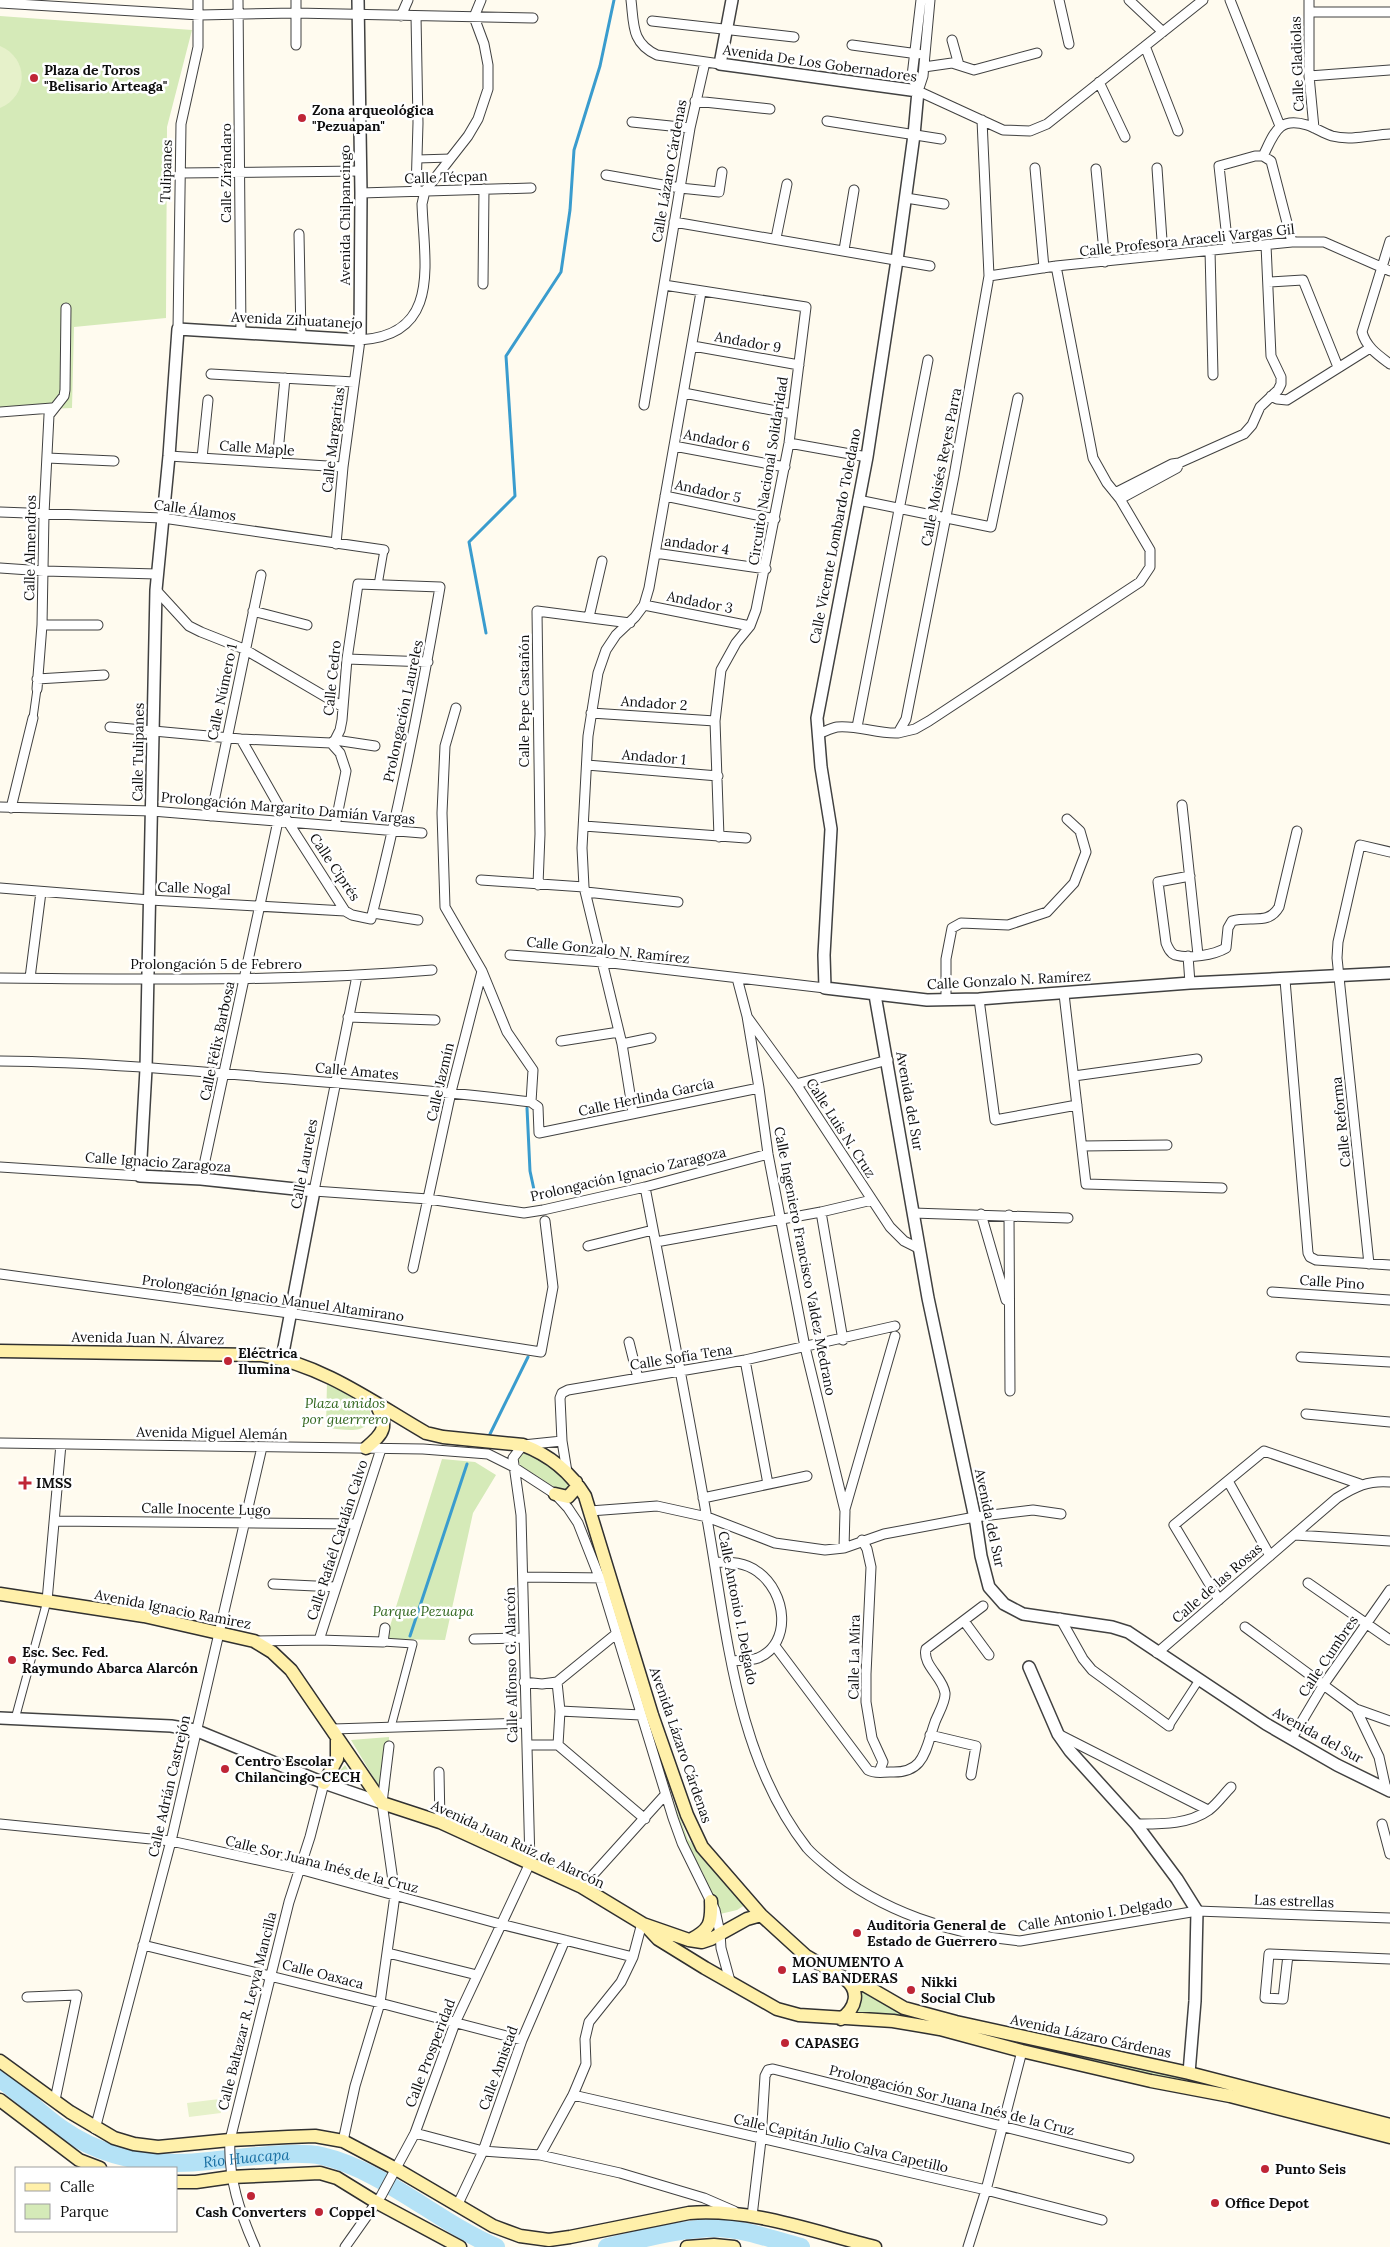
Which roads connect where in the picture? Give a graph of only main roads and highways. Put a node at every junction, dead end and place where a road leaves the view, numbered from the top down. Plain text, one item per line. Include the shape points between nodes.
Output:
1 (0, 1351) edge
2 (376, 1404) junction
3 (426, 1432) joint
4 (366, 1448) road end
5 (576, 1482) junction
6 (555, 1494) road end
7 (0, 1594) edge
8 (334, 1732) junction
9 (324, 1783) road end
10 (382, 1803) joint
11 (711, 1901) road end
12 (761, 1915) junction
13 (643, 1923) junction
14 (689, 1940) junction
15 (842, 1977) junction
16 (841, 2019) junction
17 (0, 2061) edge
18 (0, 2100) edge
19 (1390, 2125) edge
20 (1390, 2137) edge
21 (97, 2167) edge
22 (178, 2182) edge
23 (460, 2247) edge
24 (687, 2247) edge
25 (734, 2247) edge
26 (875, 2247) edge

1 - 2 main road, Avenida Juan N. Álvarez via 262,1355 282,1358 326,1374
2 - 3 main road, Avenida Juan N. Álvarez
2 - 4 main road via 384,1427 379,1437
3 - 5 main road, Avenida Lázaro Cárdenas via 523,1445 567,1472
5 - 6 main road via 573,1493 568,1497
5 - 12 main road, Avenida Lázaro Cárdenas via 590,1511 606,1578 686,1814 702,1847
7 - 8 main road, Avenida Ignacio Ramirez via 144,1616 254,1641 291,1670
8 - 9 main road via 337,1759
8 - 10 main road, Avenida Ignacio Ramirez
10 - 13 main road, Avenida Juan Ruiz de Alarcón via 440,1822 530,1863 582,1887
11 - 14 main road via 712,1917 708,1926 702,1934
12 - 14 main road via 702,1942
12 - 15 main road, Avenida Lázaro Cárdenas via 806,1956
13 - 14 main road
13 - 16 main road, Avenida Lázaro Cárdenas via 658,1938 777,2009 799,2015
15 - 16 main road via 852,1984 855,1998 853,2007
15 - 19 main road, Avenida Lázaro Cárdenas via 866,1986 904,2008 1189,2073
16 - 20 main road, Avenida Lázaro Cárdenas via 918,2025 1150,2081 1230,2096
17 - 26 main road via 95,2129 114,2138 158,2148 315,2136 343,2141 506,2232 549,2240 710,2211 739,2213
18 - 21 main road via 79,2160
22 - 23 main road via 196,2182 231,2173 320,2173 338,2178 378,2199
24 - 25 main road

